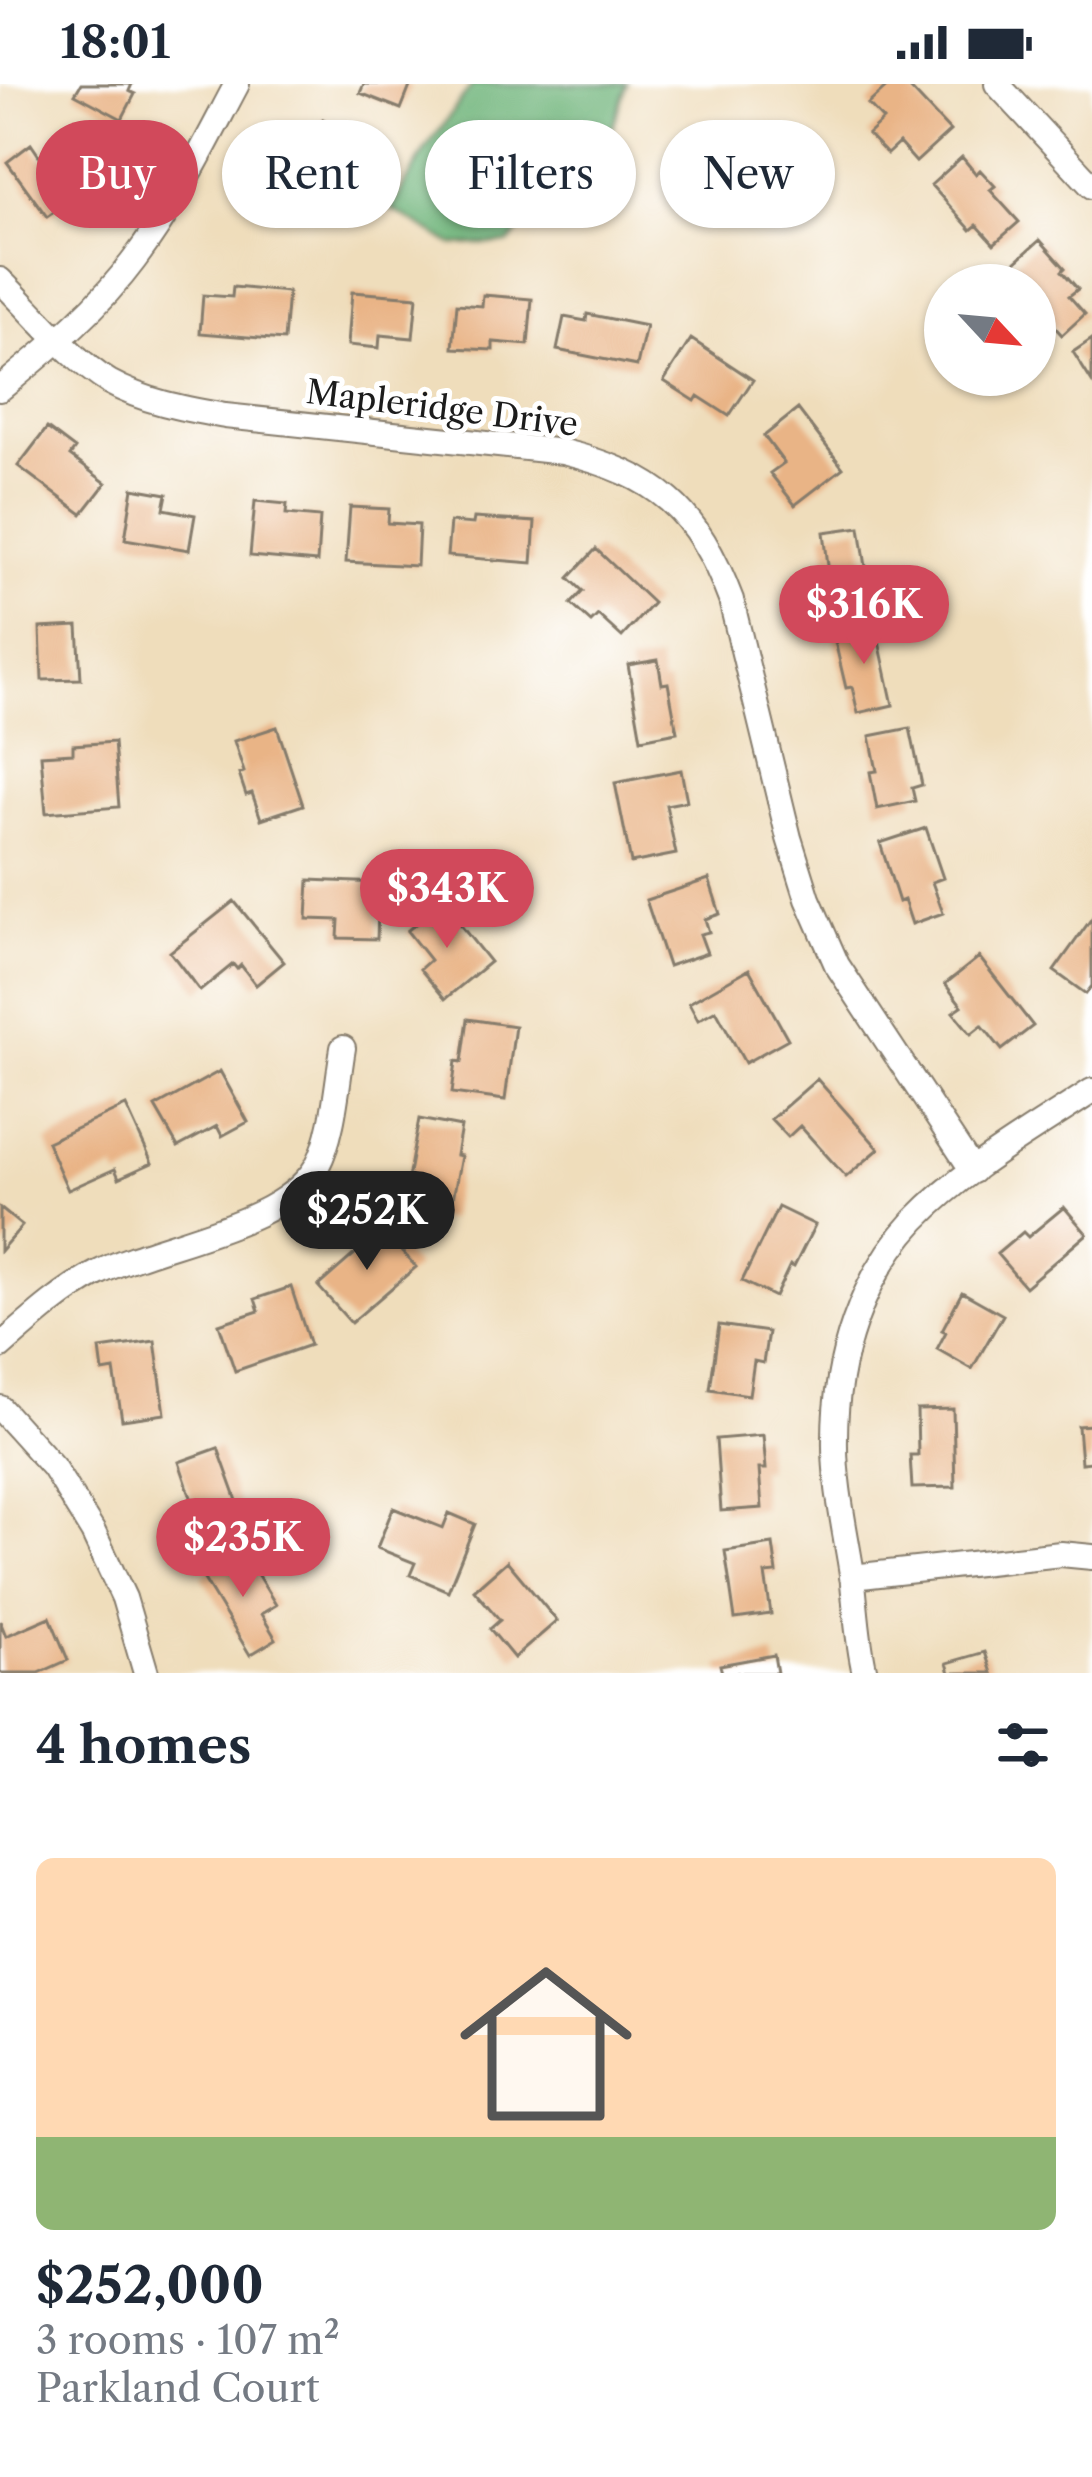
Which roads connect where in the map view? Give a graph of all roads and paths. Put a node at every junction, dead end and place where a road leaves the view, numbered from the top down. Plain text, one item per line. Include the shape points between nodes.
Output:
1 (237, 84) edge
2 (997, 84) edge
3 (1092, 186) edge
4 (0, 280) edge
5 (60, 339) junction
6 (0, 389) edge
7 (344, 1048) dead end
8 (1092, 1091) edge
9 (973, 1171) junction
10 (0, 1347) edge
11 (0, 1408) edge
12 (1092, 1557) edge
13 (852, 1577) junction
14 (146, 1673) edge
15 (865, 1673) edge

1 - 5 street via 133,261
2 - 3 street
4 - 5 street, Mapleridge Drive
5 - 6 street
5 - 9 street, Mapleridge Drive via 112,383 177,408 563,452 633,476 682,510 731,600 789,838 827,943
7 - 10 street via 326,1144 317,1166 281,1203 97,1273
8 - 9 street
9 - 13 street via 891,1251 860,1306 842,1363 834,1441
11 - 14 street via 53,1467 93,1532
12 - 13 street
13 - 15 street

